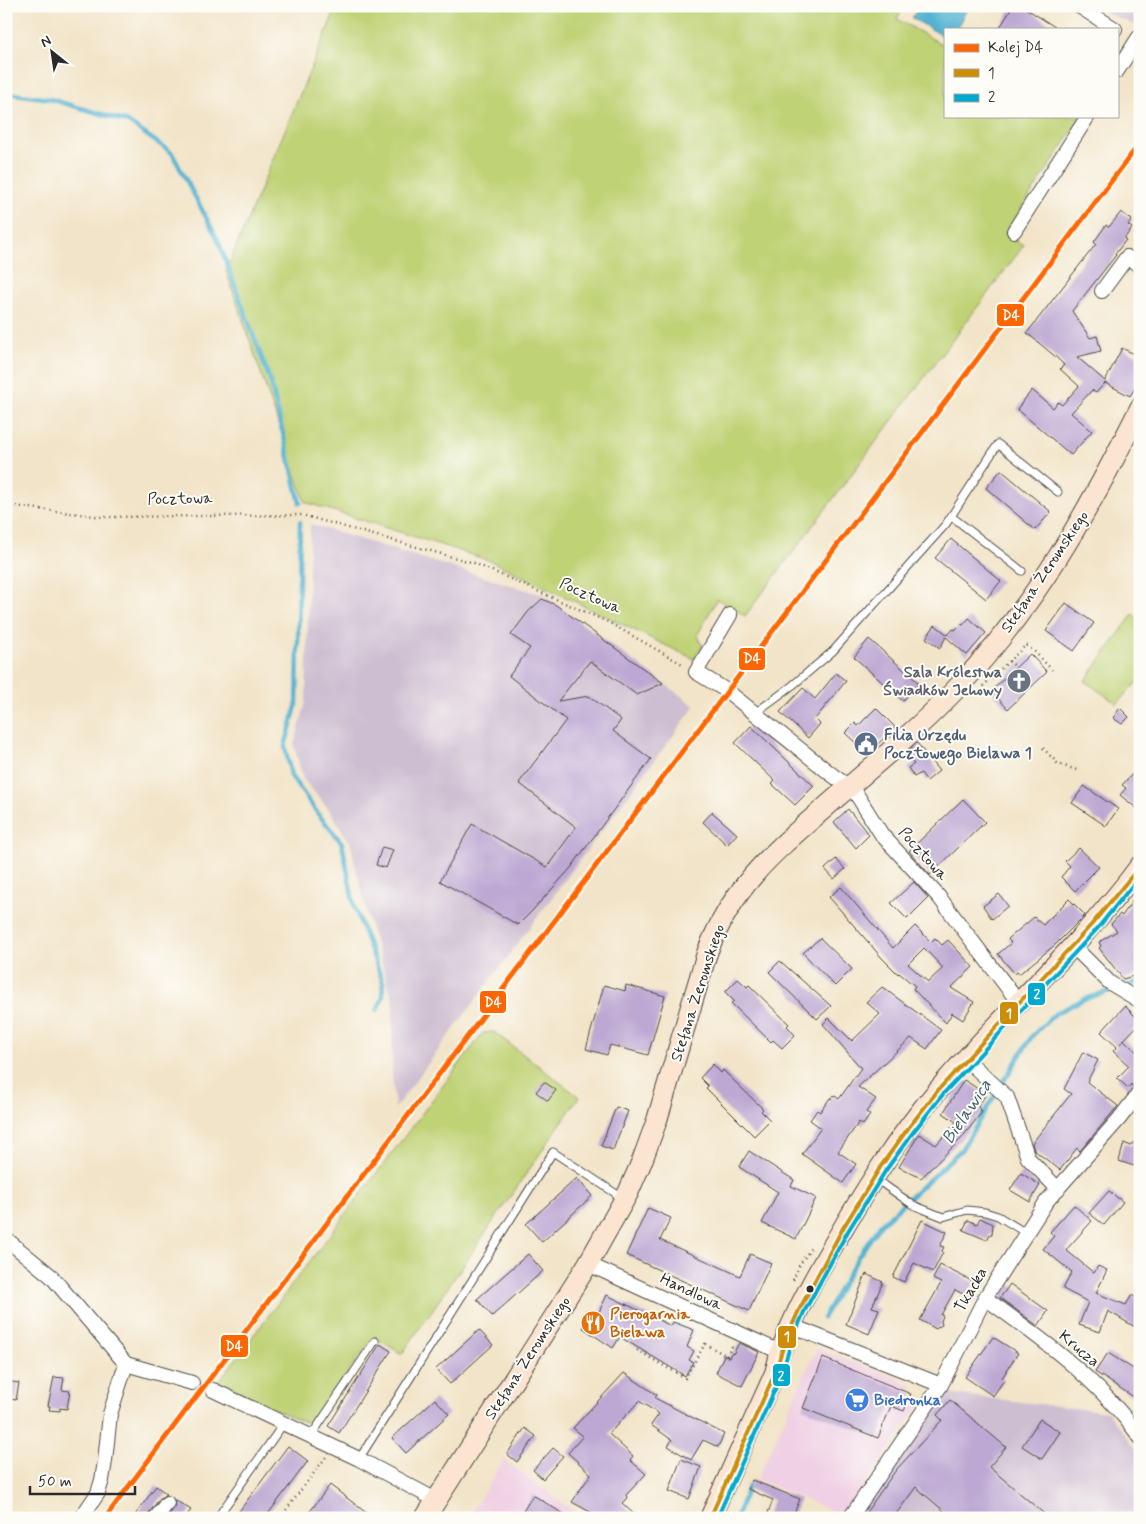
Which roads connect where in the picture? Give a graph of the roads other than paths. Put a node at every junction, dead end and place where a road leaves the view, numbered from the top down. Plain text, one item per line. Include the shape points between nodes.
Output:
1 (1079, 6) edge
2 (1113, 28) edge
3 (1118, 31) edge
4 (1139, 38) edge
5 (1118, 70) edge
6 (1087, 118) edge
7 (1014, 231) dead end
8 (1140, 266) edge
9 (1102, 291) dead end
10 (1139, 412) edge
11 (1058, 492) dead end
12 (951, 516) junction
13 (1022, 571) dead end
14 (730, 615) dead end
15 (755, 714) junction
16 (849, 787) junction
17 (1140, 866) edge
18 (1073, 946) junction
19 (1140, 1002) edge
20 (1019, 1003) junction
21 (966, 1059) junction
22 (1140, 1092) edge
23 (874, 1178) junction
24 (1058, 1189) junction
25 (624, 1199) junction
26 (1026, 1232) junction
27 (6, 1239) edge
28 (588, 1264) junction
29 (985, 1298) junction
30 (792, 1326) junction
31 (374, 1342) dead end
32 (780, 1352) junction
33 (126, 1364) junction
34 (192, 1383) dead end
35 (941, 1385) junction
36 (214, 1390) dead end
37 (284, 1423) junction
38 (311, 1436) junction
39 (1140, 1437) edge
40 (359, 1459) junction
41 (436, 1500) junction
42 (167, 1504) dead end
43 (81, 1518) edge
44 (156, 1518) edge
45 (217, 1518) edge
46 (424, 1518) edge
47 (710, 1518) edge
48 (850, 1518) edge

1 - 2 street
3 - 4 street
4 - 5 street
6 - 7 street
8 - 9 street via 1127,257
10 - 16 street, Stefana Żeromskiego via 1081,522 1039,588 1008,629 947,698
11 - 12 lane via 998,444
12 - 13 lane
12 - 15 lane via 833,651
14 - 15 street, Pocztowa via 696,672 728,691
15 - 16 street, Pocztowa
16 - 20 street, Pocztowa via 882,835 939,897
16 - 25 street, Stefana Żeromskiego via 765,861 723,917 705,960 653,1133
17 - 18 street via 1114,901
18 - 19 street via 1110,983
18 - 20 street
20 - 21 street
21 - 23 street via 915,1120
21 - 24 street via 1008,1097 1028,1158
22 - 24 street, Tkacka
23 - 26 lane via 913,1205 943,1217 966,1210 985,1212
23 - 30 street via 823,1263
24 - 26 street, Tkacka
25 - 28 street, Stefana Żeromskiego
25 - 40 lane via 553,1152
26 - 29 street, Tkacka
27 - 33 street via 51,1276
28 - 32 street, Handlowa
28 - 41 street, Stefana Żeromskiego
29 - 35 street, Tkacka
29 - 39 street, Krucza via 1076,1368 1123,1413
30 - 32 street
30 - 35 street
31 - 38 lane
32 - 47 street via 775,1373
33 - 34 street
33 - 43 street via 110,1414 102,1480 98,1493
35 - 48 street, Tkacka
36 - 37 street
37 - 38 street
37 - 45 lane
38 - 40 street
40 - 41 street
41 - 46 street, Stefana Żeromskiego
42 - 44 street

